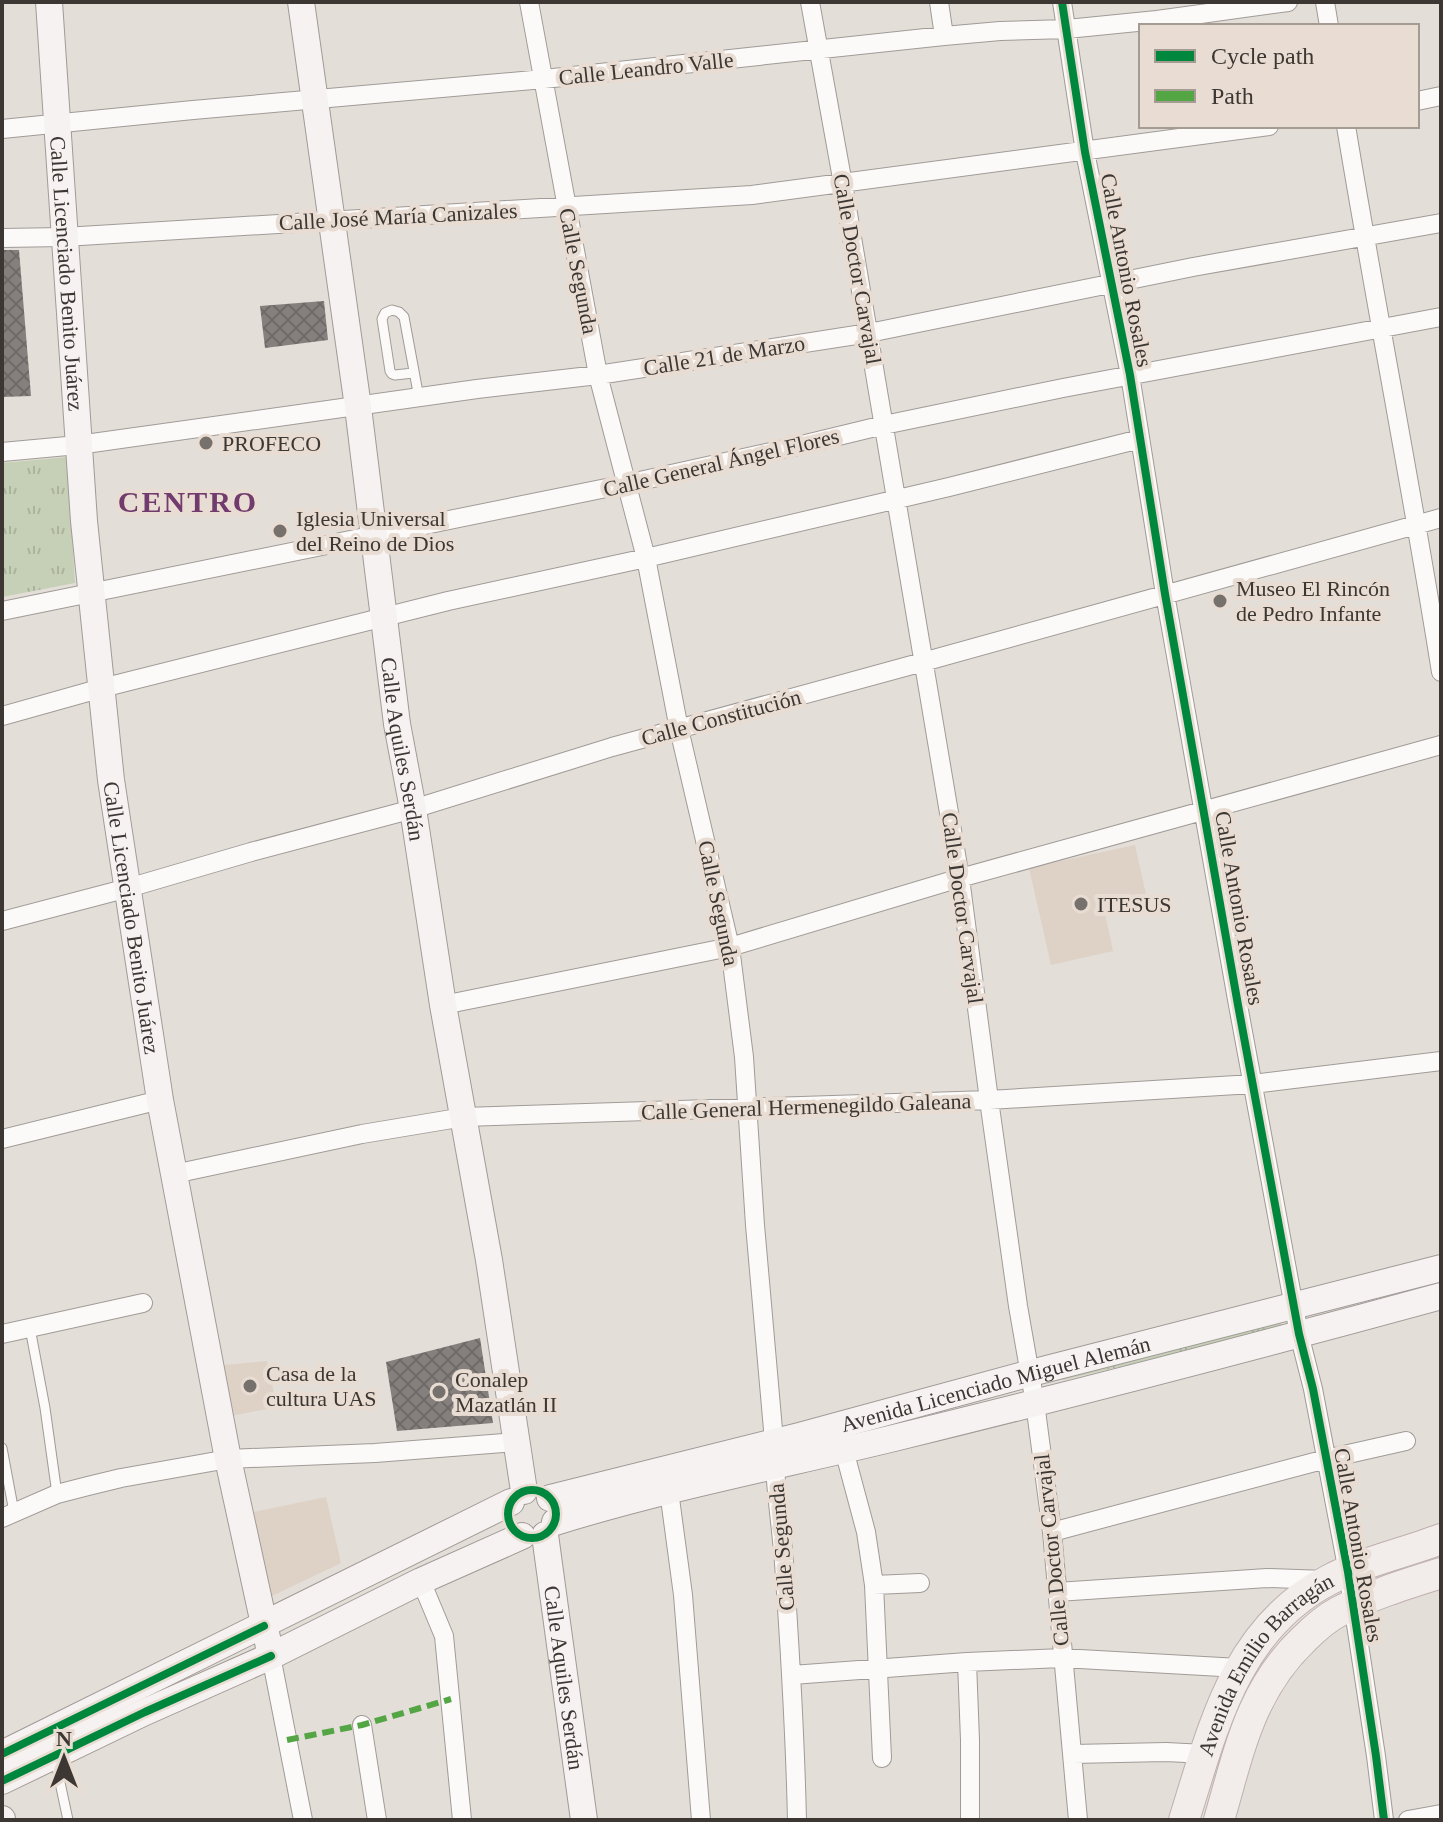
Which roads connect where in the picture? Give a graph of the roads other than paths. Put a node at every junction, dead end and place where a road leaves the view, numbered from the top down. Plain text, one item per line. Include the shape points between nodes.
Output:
1 (49, 2) edge
2 (301, 2) edge
3 (529, 2) edge
4 (810, 2) edge
5 (939, 2) edge
6 (1062, 2) edge
7 (1288, 2) edge
8 (1325, 2) edge
9 (1329, 24) edge
10 (1067, 29) junction
11 (944, 36) junction
12 (819, 50) junction
13 (544, 79) junction
14 (1441, 96) edge
15 (315, 100) junction
16 (1419, 101) edge
17 (57, 124) junction
18 (1255, 128) edge
19 (1346, 128) edge
20 (2, 129) edge
21 (1085, 152) junction
22 (843, 184) junction
23 (567, 207) junction
24 (332, 220) junction
25 (1441, 223) edge
26 (64, 237) junction
27 (2, 238) edge
28 (1364, 238) junction
29 (1110, 284) junction
30 (1441, 317) edge
31 (1382, 329) junction
32 (869, 333) junction
33 (413, 373) junction
34 (598, 375) junction
35 (1130, 375) junction
36 (419, 398) junction
37 (358, 407) junction
38 (884, 425) junction
39 (1140, 439) junction
40 (78, 445) junction
41 (2, 452) edge
42 (626, 484) junction
43 (896, 499) junction
44 (1441, 518) edge
45 (1418, 525) junction
46 (372, 535) junction
47 (646, 558) junction
48 (91, 593) junction
49 (1165, 594) junction
50 (2, 611) edge
51 (383, 619) junction
52 (923, 662) junction
53 (1441, 672) edge
54 (102, 688) junction
55 (2, 716) edge
56 (679, 729) junction
57 (1441, 745) edge
58 (413, 809) junction
59 (1204, 810) junction
60 (960, 878) junction
61 (128, 888) junction
62 (2, 921) edge
63 (730, 947) junction
64 (443, 1005) junction
65 (1441, 1061) edge
66 (1253, 1084) junction
67 (160, 1100) junction
68 (989, 1100) junction
69 (747, 1108) junction
70 (464, 1117) junction
71 (2, 1139) edge
72 (174, 1174) junction
73 (1430, 1271) edge
74 (1433, 1299) edge
75 (143, 1303) dead end
76 (1294, 1306) junction
77 (30, 1328) junction
78 (2, 1334) edge
79 (1299, 1334) junction
80 (1031, 1373) junction
81 (1035, 1403) junction
82 (1406, 1441) dead end
83 (517, 1442) junction
84 (2, 1448) edge
85 (844, 1450) junction
86 (774, 1453) junction
87 (228, 1459) junction
88 (1326, 1459) junction
89 (669, 1491) junction
90 (57, 1494) junction
91 (518, 1497) junction
92 (8, 1515) edge
93 (540, 1526) junction
94 (1052, 1532) junction
95 (1441, 1539) edge
96 (1441, 1573) edge
97 (1339, 1576) junction
98 (421, 1581) junction
99 (920, 1583) dead end
100 (874, 1585) junction
101 (1057, 1592) junction
102 (1353, 1605) junction
103 (264, 1626) junction
104 (271, 1656) junction
105 (1062, 1658) junction
106 (967, 1662) junction
107 (1239, 1668) junction
108 (877, 1669) junction
109 (792, 1675) junction
110 (362, 1725) dead end
111 (2, 1754) edge
112 (1073, 1754) junction
113 (1205, 1754) junction
114 (54, 1756) junction
115 (882, 1758) dead end
116 (2, 1781) edge
117 (1441, 1814) edge
118 (68, 1820) edge
119 (303, 1820) edge
120 (377, 1820) edge
121 (462, 1820) edge
122 (567, 1820) edge
123 (584, 1820) edge
124 (701, 1820) edge
125 (797, 1820) edge
126 (970, 1820) edge
127 (1078, 1820) edge
128 (1184, 1820) edge
129 (1219, 1820) edge
130 (1384, 1820) edge
131 (1408, 1820) edge

1 - 17 street, Calle Licenciado Benito Juárez
2 - 15 street, Calle Aquiles Serdán
3 - 13 street, Calle Segunda
4 - 12 street, Calle Doctor Carvajal
5 - 11 street
6 - 10 street, Calle Antonio Rosales
7 - 10 street, Calle Leandro Valle
8 - 9 street
10 - 11 street, Calle Leandro Valle
10 - 21 street, Calle Antonio Rosales
11 - 12 street, Calle Leandro Valle
12 - 13 street, Calle Leandro Valle
12 - 22 street, Calle Doctor Carvajal
13 - 15 street, Calle Leandro Valle
13 - 23 street, Calle Segunda
14 - 16 street
15 - 17 street, Calle Leandro Valle
15 - 24 street, Calle Aquiles Serdán
17 - 20 street, Calle Leandro Valle
17 - 26 street, Calle Licenciado Benito Juárez
18 - 21 street, Calle José María Canizales
19 - 28 street
21 - 22 street, Calle José María Canizales
21 - 29 street, Calle Antonio Rosales
22 - 23 street, Calle José María Canizales
22 - 32 street, Calle Doctor Carvajal
23 - 24 street, Calle José María Canizales
23 - 34 street, Calle Segunda
24 - 26 street, Calle José María Canizales
24 - 37 street, Calle Aquiles Serdán
25 - 28 street, Calle 21 de Marzo
26 - 27 street, Calle José María Canizales
26 - 40 street, Calle Licenciado Benito Juárez
28 - 29 street, Calle 21 de Marzo
28 - 31 street
29 - 32 street, Calle 21 de Marzo
29 - 35 street, Calle Antonio Rosales
30 - 31 street, Calle General Ángel Flores
31 - 35 street, Calle General Ángel Flores
31 - 45 street
32 - 34 street, Calle 21 de Marzo
32 - 38 street, Calle Doctor Carvajal
33 - 33 lane via 404,317 392,310 382,319 390,371
33 - 36 lane
34 - 36 street, Calle 21 de Marzo
34 - 42 street, Calle Segunda
35 - 38 street, Calle General Ángel Flores
35 - 39 street, Calle Antonio Rosales
36 - 37 street, Calle 21 de Marzo
37 - 40 street, Calle 21 de Marzo
37 - 46 street, Calle Aquiles Serdán
38 - 42 street, Calle General Ángel Flores
38 - 43 street, Calle Doctor Carvajal
39 - 43 street
39 - 49 street, Calle Antonio Rosales
40 - 41 street, Calle 21 de Marzo
40 - 48 street, Calle Licenciado Benito Juárez
42 - 46 street, Calle General Ángel Flores
42 - 47 street, Calle Segunda
43 - 47 street
43 - 52 street, Calle Doctor Carvajal
44 - 45 street, Calle Constitución
45 - 49 street, Calle Constitución
45 - 53 street
46 - 48 street, Calle General Ángel Flores
46 - 51 street, Calle Aquiles Serdán
47 - 51 street
47 - 56 street, Calle Segunda
48 - 50 street, Calle General Ángel Flores
48 - 54 street, Calle Licenciado Benito Juárez
49 - 52 street, Calle Constitución
49 - 59 street, Calle Antonio Rosales
51 - 54 street
51 - 58 street, Calle Aquiles Serdán
52 - 56 street, Calle Constitución
52 - 60 street, Calle Doctor Carvajal
54 - 55 street
54 - 61 street, Calle Licenciado Benito Juárez
56 - 58 street, Calle Constitución
56 - 63 street, Calle Segunda
57 - 59 street
58 - 61 street, Calle Constitución
58 - 64 street, Calle Aquiles Serdán
59 - 60 street
59 - 66 street, Calle Antonio Rosales
60 - 63 street
60 - 68 street, Calle Doctor Carvajal
61 - 62 street, Calle Constitución
61 - 67 street, Calle Licenciado Benito Juárez
63 - 64 street
63 - 69 street, Calle Segunda
64 - 70 street, Calle Aquiles Serdán
65 - 66 street, Calle General Hermenegildo Galeana
66 - 68 street, Calle General Hermenegildo Galeana
66 - 76 street, Calle Antonio Rosales
67 - 71 street
67 - 72 street, Calle Licenciado Benito Juárez
68 - 69 street, Calle General Hermenegildo Galeana
68 - 80 street, Calle Doctor Carvajal
69 - 70 street, Calle General Hermenegildo Galeana
69 - 86 street, Calle Segunda
70 - 72 street, Calle General Hermenegildo Galeana
70 - 83 street, Calle Aquiles Serdán
72 - 87 street, Calle Licenciado Benito Juárez
73 - 74 street
73 - 76 street, Avenida Licenciado Miguel Alemán
74 - 79 street, Avenida Licenciado Miguel Alemán
75 - 77 street
76 - 79 street, Calle Antonio Rosales
76 - 80 street, Avenida Licenciado Miguel Alemán
77 - 78 street
77 - 90 lane
79 - 81 street, Avenida Licenciado Miguel Alemán
79 - 88 street, Calle Antonio Rosales
80 - 81 street, Calle Doctor Carvajal
80 - 86 street, Avenida Licenciado Miguel Alemán via 885,1413
81 - 85 street, Avenida Licenciado Miguel Alemán
81 - 94 street, Calle Doctor Carvajal
82 - 88 street
83 - 87 street
83 - 91 street, Calle Aquiles Serdán
84 - 92 lane
85 - 86 street, Avenida Licenciado Miguel Alemán
85 - 100 street
86 - 89 street, Avenida Licenciado Miguel Alemán
86 - 93 street, Avenida Licenciado Miguel Alemán
86 - 109 street, Calle Segunda
87 - 90 street
87 - 103 street, Calle Licenciado Benito Juárez
88 - 94 street
88 - 97 street, Calle Antonio Rosales
89 - 93 street, Avenida Licenciado Miguel Alemán
89 - 124 street
90 - 92 street
91 - 93 street via 539,1491
91 - 93 street, Calle Aquiles Serdán via 510,1525
91 - 103 street
93 - 98 street, Avenida Licenciado Miguel Alemán
93 - 122 street, Calle Aquiles Serdán via 546,1644
93 - 123 street, Calle Aquiles Serdán
94 - 101 street, Calle Doctor Carvajal
95 - 97 main road, Avenida Emilio Barragán
96 - 102 main road, Avenida Emilio Barragán
97 - 101 street
97 - 102 street, Calle Antonio Rosales
97 - 107 main road, Avenida Emilio Barragán via 1283,1612
98 - 104 street, Avenida Licenciado Miguel Alemán
98 - 121 street via 444,1636
99 - 100 street
100 - 108 street
101 - 105 street, Calle Doctor Carvajal
102 - 129 main road, Avenida Emilio Barragán via 1322,1622 1298,1644 1261,1692
102 - 130 street, Calle Antonio Rosales
103 - 104 street, Calle Licenciado Benito Juárez
103 - 111 street
104 - 114 street, Avenida Licenciado Miguel Alemán
104 - 119 street, Calle Licenciado Benito Juárez
105 - 106 street
105 - 107 street
105 - 112 street, Calle Doctor Carvajal
106 - 108 street
106 - 126 street
107 - 113 main road, Avenida Emilio Barragán
108 - 109 street
108 - 115 street
109 - 125 street, Calle Segunda
110 - 120 street
112 - 113 street
112 - 127 street, Calle Doctor Carvajal
113 - 128 main road, Avenida Emilio Barragán
114 - 116 street, Avenida Licenciado Miguel Alemán
114 - 118 lane
117 - 131 street

